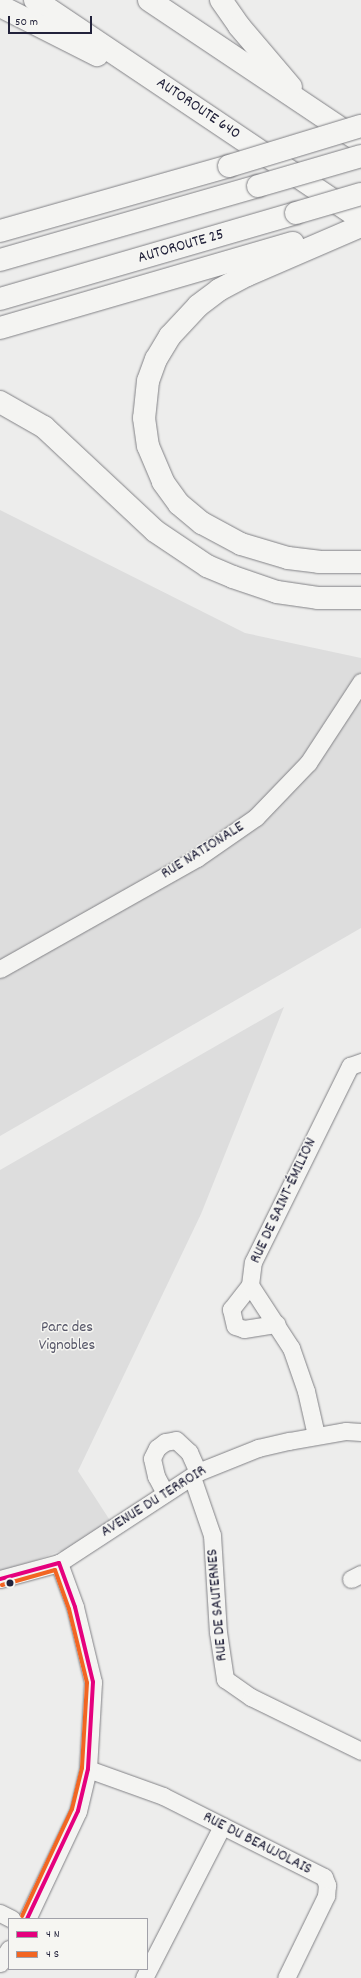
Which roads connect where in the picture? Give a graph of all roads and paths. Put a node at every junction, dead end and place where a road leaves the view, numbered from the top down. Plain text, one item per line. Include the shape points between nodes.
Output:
1 (35, 0) edge
2 (149, 0) edge
3 (221, 0) edge
4 (0, 6) edge
5 (161, 84) junction
6 (306, 105) junction
7 (361, 122) edge
8 (361, 126) edge
9 (336, 133) junction
10 (361, 142) edge
11 (361, 156) edge
12 (361, 194) edge
13 (361, 219) edge
14 (40, 220) junction
15 (0, 224) edge
16 (361, 225) edge
17 (0, 231) edge
18 (329, 237) junction
19 (0, 260) edge
20 (0, 299) edge
21 (0, 328) edge
22 (0, 402) edge
23 (361, 562) edge
24 (361, 598) edge
25 (361, 682) edge
26 (0, 969) edge
27 (361, 1062) edge
28 (250, 1285) junction
29 (277, 1324) junction
30 (361, 1432) edge
31 (316, 1435) junction
32 (195, 1474) junction
33 (165, 1493) junction
34 (59, 1563) junction
35 (0, 1579) edge
36 (361, 1751) edge
37 (88, 1769) junction
38 (222, 1826) junction
39 (0, 1913) edge
40 (10, 1918) edge
41 (27, 1918) edge
42 (8, 1951) edge
43 (0, 1963) edge
44 (144, 1978) edge
45 (286, 1978) edge

1 - 5 highway, AUTOROUTE 640
2 - 6 highway
3 - 6 highway via 239,26
4 - 5 highway
5 - 13 highway, AUTOROUTE 640
6 - 10 highway
7 - 9 highway, bridge
8 - 9 highway, bridge
9 - 14 highway, bridge
11 - 19 highway, bridge
12 - 20 highway, AUTOROUTE 25, bridge
14 - 15 highway
14 - 17 highway
16 - 18 highway
18 - 21 highway
18 - 23 highway via 232,283 208,298 187,316 170,336 151,371 144,418 148,446 163,482 179,504 202,523 241,544 288,558 319,562
22 - 24 highway via 23,413 53,435 155,531 207,566 277,592 318,598
25 - 26 street, RUE NATIONALE via 308,763 256,817 197,858
27 - 28 street, RUE DE SAINT-ÉMILION via 350,1066 253,1262
28 - 29 street, RUE DE SAINT-ÉMILION
28 - 29 street via 231,1309 231,1318 235,1326 244,1329
29 - 31 street, RUE DE SAINT-ÉMILION via 291,1348 306,1391
30 - 31 street, AVENUE DU TERROIR
31 - 32 street, AVENUE DU TERROIR via 258,1448
32 - 33 street, AVENUE DU TERROIR
32 - 33 street via 189,1452 176,1440 165,1442 157,1448 152,1458 156,1476
32 - 36 street, RUE DE SAUTERNES via 212,1534 218,1632 225,1679 251,1697
33 - 34 street, AVENUE DU TERROIR
34 - 35 street, AVENUE DU TERROIR
34 - 37 street via 76,1607 93,1682
37 - 38 street, RUE DU BEAUJOLAIS via 163,1796
37 - 41 street via 78,1811
38 - 44 street
38 - 45 street, RUE DU BEAUJOLAIS via 326,1880 326,1896
39 - 40 street
42 - 43 street

